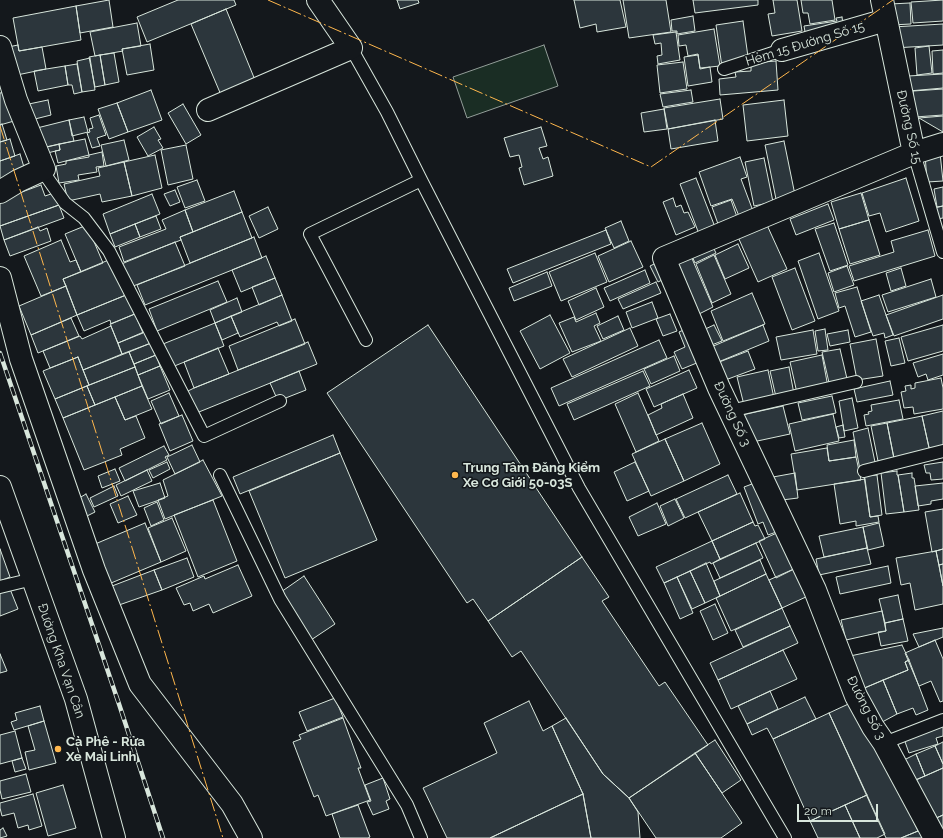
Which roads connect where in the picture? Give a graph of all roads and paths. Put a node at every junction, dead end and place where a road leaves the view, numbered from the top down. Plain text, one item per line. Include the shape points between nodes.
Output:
1 (318, 0) edge
2 (884, 10) edge
3 (0, 46) edge
4 (352, 48) junction
5 (782, 50) joint
6 (724, 69) dead end
7 (208, 110) dead end
8 (943, 144) edge
9 (914, 153) junction
10 (44, 169) junction
11 (421, 180) junction
12 (0, 192) edge
13 (943, 252) edge
14 (0, 278) edge
15 (366, 340) dead end
16 (856, 382) dead end
17 (280, 401) dead end
18 (730, 411) junction
19 (943, 451) edge
20 (864, 471) dead end
21 (220, 475) dead end
22 (0, 487) edge
23 (33, 579) junction
24 (0, 587) edge
25 (943, 720) edge
26 (884, 743) junction
27 (114, 838) edge
28 (251, 838) edge
29 (421, 838) edge
30 (785, 838) edge
31 (935, 838) edge

1 - 4 street
2 - 5 street, Hẻm 15 Đường Số 15
2 - 9 street, Đường Số 15
3 - 10 street via 16,100
4 - 7 street
4 - 11 lane
5 - 6 lane, Hẻm 15 Đường Số 15
8 - 9 street, Đường Số 3
9 - 13 lane, Đường Số 15
9 - 18 street, Đường Số 3 via 664,258
10 - 12 street
10 - 17 lane via 65,203 84,218 109,251 204,436
11 - 15 lane via 310,234
11 - 30 lane via 579,488
14 - 28 street via 21,359 94,570 140,684 232,804
16 - 18 lane
18 - 26 street, Đường Số 3 via 815,590 856,696
19 - 20 lane
21 - 29 lane via 280,599 407,804
22 - 23 street, Đường Kha Vạn Cân
23 - 24 lane
23 - 27 street, Đường Kha Vạn Cân via 76,699
25 - 26 lane
26 - 31 street, Đường Số 3

